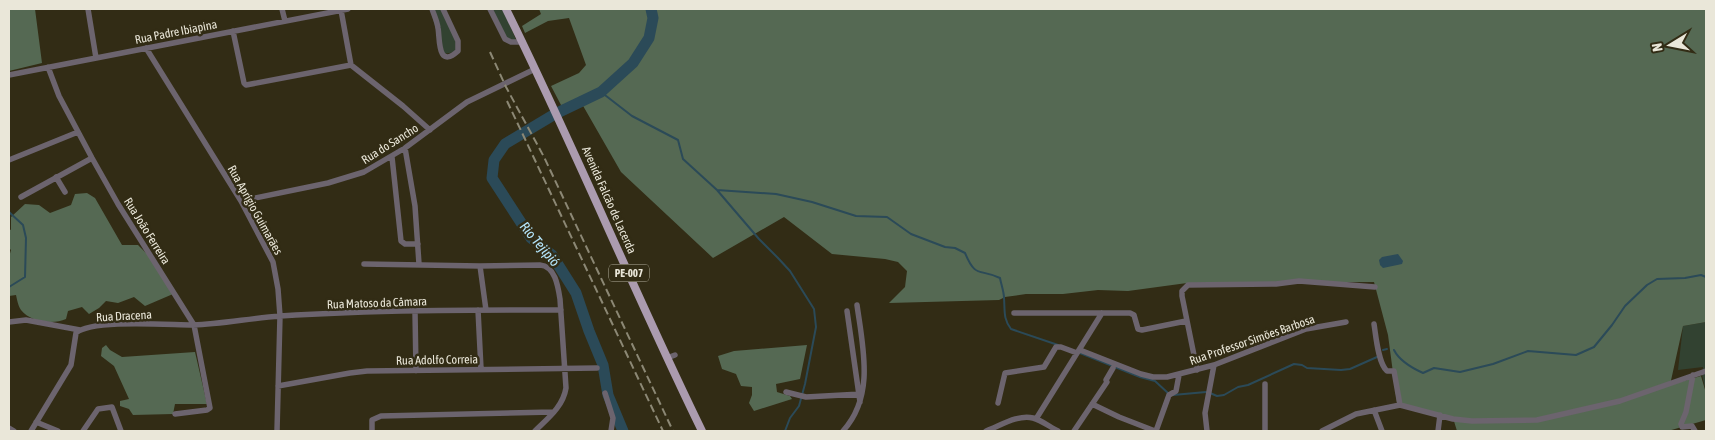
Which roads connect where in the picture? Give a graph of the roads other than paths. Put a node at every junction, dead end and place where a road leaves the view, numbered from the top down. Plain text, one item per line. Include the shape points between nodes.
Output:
1 (88, 9) edge
2 (282, 9) edge
3 (348, 9) edge
4 (432, 9) edge
5 (443, 9) edge
6 (490, 9) edge
7 (506, 9) edge
8 (341, 10) junction
9 (285, 21) junction
10 (233, 31) junction
11 (523, 42) junction
12 (146, 48) junction
13 (96, 58) junction
14 (350, 65) junction
15 (48, 67) junction
16 (536, 69) junction
17 (9, 75) edge
18 (430, 130) junction
19 (78, 132) junction
20 (406, 148) junction
21 (392, 157) junction
22 (92, 158) junction
23 (9, 160) edge
24 (56, 177) junction
25 (65, 192) dead end
26 (21, 197) dead end
27 (241, 201) junction
28 (418, 244) junction
29 (364, 264) dead end
30 (419, 264) junction
31 (480, 266) junction
32 (1375, 287) dead end
33 (857, 305) dead end
34 (478, 310) junction
35 (486, 310) junction
36 (561, 310) junction
37 (847, 311) dead end
38 (415, 312) junction
39 (1014, 313) dead end
40 (1102, 313) junction
41 (280, 316) junction
42 (1186, 320) junction
43 (9, 322) edge
44 (1346, 322) dead end
45 (1374, 324) dead end
46 (194, 325) junction
47 (80, 330) junction
48 (1078, 351) junction
49 (675, 354) dead end
50 (667, 358) junction
51 (1214, 365) junction
52 (565, 367) junction
53 (597, 368) dead end
54 (1113, 368) dead end
55 (481, 369) junction
56 (1197, 370) junction
57 (416, 371) junction
58 (1706, 371) edge
59 (1179, 375) junction
60 (1694, 376) junction
61 (1265, 384) dead end
62 (278, 386) junction
63 (786, 392) dead end
64 (605, 393) dead end
65 (860, 394) junction
66 (998, 403) dead end
67 (1092, 404) junction
68 (1400, 405) junction
69 (1374, 410) junction
70 (553, 412) junction
71 (175, 414) dead end
72 (1440, 416) junction
73 (1036, 419) junction
74 (36, 422) junction
75 (9, 428) edge
76 (1047, 429) edge
77 (14, 431) edge
78 (30, 431) edge
79 (56, 431) edge
80 (83, 431) edge
81 (121, 431) edge
82 (277, 431) edge
83 (372, 431) edge
84 (535, 431) edge
85 (611, 431) edge
86 (702, 431) edge
87 (843, 431) edge
88 (986, 431) edge
89 (1058, 431) edge
90 (1074, 431) edge
91 (1155, 431) edge
92 (1206, 431) edge
93 (1265, 431) edge
94 (1322, 431) edge
95 (1382, 431) edge
96 (1438, 431) edge
97 (1695, 431) edge

1 - 13 street
2 - 9 street
3 - 8 street, Rua Padre Ibiapina
4 - 5 street via 438,27 439,48 447,56 458,52 459,45
6 - 11 street via 505,38 511,42
7 - 11 main road, PE-007
8 - 9 street, Rua Padre Ibiapina
8 - 14 street
9 - 10 street, Rua Padre Ibiapina
10 - 12 street, Rua Padre Ibiapina
10 - 14 street via 246,85
11 - 16 main road, PE-007
12 - 13 street, Rua Padre Ibiapina
12 - 27 street, Rua Aprígio Guimarães
13 - 15 street, Rua Padre Ibiapina
14 - 18 street
15 - 17 street, Rua Padre Ibiapina
15 - 19 street, Rua João Ferreira
16 - 18 street, Rua do Sancho via 467,102
16 - 50 main road, Avenida Falcão de Lacerda / PE-007
18 - 20 street, Rua do Sancho
19 - 22 street, Rua João Ferreira
19 - 23 street
20 - 21 street, Rua do Sancho
20 - 28 street
21 - 27 street, Rua do Sancho via 355,176
21 - 28 street via 402,241
22 - 24 street
22 - 46 street, Rua João Ferreira
24 - 25 street
24 - 26 street
27 - 41 street, Rua Aprígio Guimarães via 273,262
28 - 30 street
29 - 30 street
30 - 31 street
31 - 35 street
31 - 36 street via 549,267 559,290
32 - 42 street via 1299,281 1188,285 1182,293
33 - 65 street via 864,353
34 - 35 street, Rua Matoso da Câmara
34 - 38 street, Rua Matoso da Câmara
34 - 55 street
35 - 36 street, Rua Matoso da Câmara
36 - 52 street
37 - 65 street
38 - 41 street, Rua Matoso da Câmara
38 - 57 street
39 - 40 street
40 - 42 street via 1132,313 1142,330
40 - 48 street
41 - 46 street, Rua Matoso da Câmara
41 - 62 street, Rua Aprígio Guimarães
42 - 56 street
43 - 47 street via 26,320
44 - 51 street, Rua Professor Simões Barbosa via 1300,331
45 - 68 street via 1384,368 1394,370
46 - 47 street, Rua Dracena via 150,324
46 - 71 street, Rua João Ferreira via 210,405 207,410
47 - 74 street, Rua Dracena via 76,333 71,365
48 - 59 street, Rua Professor Simões Barbosa via 1153,377
48 - 66 street, Rua Professor Simões Barbosa via 1056,347 1044,367 1005,373
48 - 73 street
49 - 50 street
50 - 86 main road, Avenida Falcão de Lacerda / PE-007
51 - 56 street, Rua Professor Simões Barbosa
51 - 92 street via 1205,413
52 - 53 street, Rua Adolfo Correia
52 - 55 street, Rua Adolfo Correia
52 - 70 street via 565,395
54 - 67 street via 1106,380 1108,382
55 - 57 street, Rua Adolfo Correia
56 - 59 street, Rua Professor Simões Barbosa
57 - 62 street, Rua Adolfo Correia via 350,373
58 - 60 street
59 - 91 street via 1176,391 1169,396
60 - 72 street via 1620,401 1537,420 1472,421
60 - 97 street via 1681,424 1682,427 1692,426
61 - 93 street
62 - 82 street, Rua Aprígio Guimarães
63 - 65 street via 803,397
64 - 85 street via 613,418
65 - 87 street via 852,422
67 - 90 street
67 - 91 street
68 - 69 street
68 - 72 street
69 - 94 street via 1356,414
69 - 95 street
70 - 83 street via 381,416 372,420
70 - 84 street
72 - 96 street
73 - 76 street
73 - 88 street via 1019,418
74 - 78 street, Rua Dracena
74 - 79 street
75 - 77 street
76 - 89 street
80 - 81 street via 98,409 112,407

